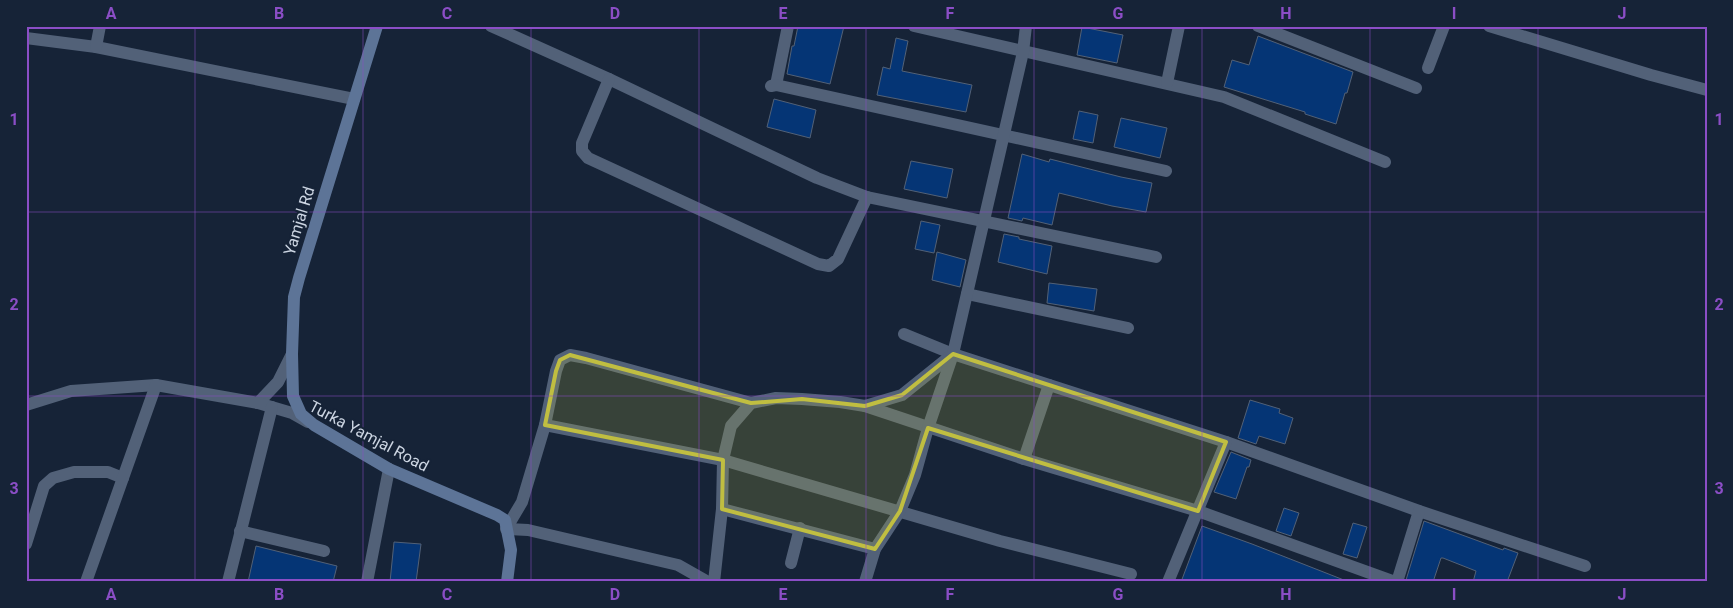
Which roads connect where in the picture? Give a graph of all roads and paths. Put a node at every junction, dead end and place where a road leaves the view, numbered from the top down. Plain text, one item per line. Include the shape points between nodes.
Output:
1 (100, 26) edge
2 (377, 26) edge
3 (491, 26) edge
4 (788, 26) edge
5 (914, 26) edge
6 (1026, 26) edge
7 (1179, 26) edge
8 (1258, 26) edge
9 (1444, 26) edge
10 (1489, 26) edge
11 (26, 38) edge
12 (96, 47) junction
13 (1023, 52) junction
14 (1428, 68) dead end
15 (609, 79) junction
16 (1167, 83) junction
17 (1416, 88) dead end
18 (1707, 90) edge
19 (354, 100) junction
20 (1004, 136) junction
21 (1385, 162) dead end
22 (1166, 171) dead end
23 (867, 197) junction
24 (984, 222) junction
25 (1156, 257) dead end
26 (967, 294) junction
27 (1128, 328) dead end
28 (904, 334) dead end
29 (292, 354) junction
30 (953, 354) junction
31 (156, 385) junction
32 (1049, 385) junction
33 (258, 403) junction
34 (751, 403) junction
35 (26, 405) edge
36 (865, 406) junction
37 (272, 407) junction
38 (314, 425) junction
39 (545, 425) junction
40 (928, 428) junction
41 (1226, 442) junction
42 (1024, 459) junction
43 (723, 460) junction
44 (389, 469) junction
45 (123, 478) junction
46 (722, 509) junction
47 (1198, 511) junction
48 (1419, 511) junction
49 (900, 512) junction
50 (800, 528) junction
51 (506, 529) junction
52 (240, 531) junction
53 (26, 544) edge
54 (876, 549) junction
55 (324, 551) dead end
56 (791, 563) dead end
57 (1585, 566) dead end
58 (1131, 574) dead end
59 (86, 582) edge
60 (228, 582) edge
61 (367, 582) edge
62 (508, 582) edge
63 (708, 582) edge
64 (714, 582) edge
65 (865, 582) edge
66 (1168, 582) edge
67 (1396, 582) edge

1 - 12 street
2 - 19 main road, Yamjal Rd
3 - 15 street
4 - 20 street via 774,85
5 - 13 street
6 - 13 street
7 - 16 street
8 - 17 street
9 - 14 street
10 - 18 street
11 - 12 street
12 - 19 street
13 - 16 street
13 - 20 street
15 - 23 street via 817,178
15 - 23 street via 582,143 582,151 588,158 818,264 829,266 838,259
16 - 21 street via 1224,96
19 - 29 main road, Yamjal Rd via 294,297
20 - 22 street
20 - 24 street
23 - 24 street
24 - 25 street
24 - 26 street
26 - 27 street
26 - 30 street
28 - 30 street
29 - 33 street via 278,382
29 - 38 main road, Yamjal Rd via 293,396 302,414
30 - 32 street
30 - 36 street via 902,394
30 - 40 street
31 - 33 street, Turka Yamjal Road
31 - 35 street, Turka Yamjal Road via 71,391
31 - 45 street
32 - 41 street
32 - 42 street
33 - 37 street, Turka Yamjal Road
34 - 36 street via 776,398
34 - 39 street via 570,355 560,360 556,371
34 - 43 street via 731,426
36 - 40 street
37 - 38 street, Turka Yamjal Road
37 - 52 street
38 - 44 main road, Turka Yamjal Road
39 - 43 street
39 - 51 street via 522,502
40 - 42 street
40 - 49 street via 915,475
41 - 47 street
41 - 48 street
42 - 47 street
43 - 46 street
43 - 49 street
44 - 51 main road, Turka Yamjal Road via 497,515 505,520
44 - 61 street
45 - 53 street via 108,472 74,472 53,478 44,486
45 - 59 street
46 - 50 street
46 - 64 street
47 - 66 street
47 - 67 street
48 - 57 street
48 - 67 street
49 - 54 street
49 - 58 street
50 - 54 street
50 - 56 street
51 - 62 main road via 511,550
51 - 63 street via 528,530 678,565
52 - 55 street
52 - 60 street
54 - 65 street

